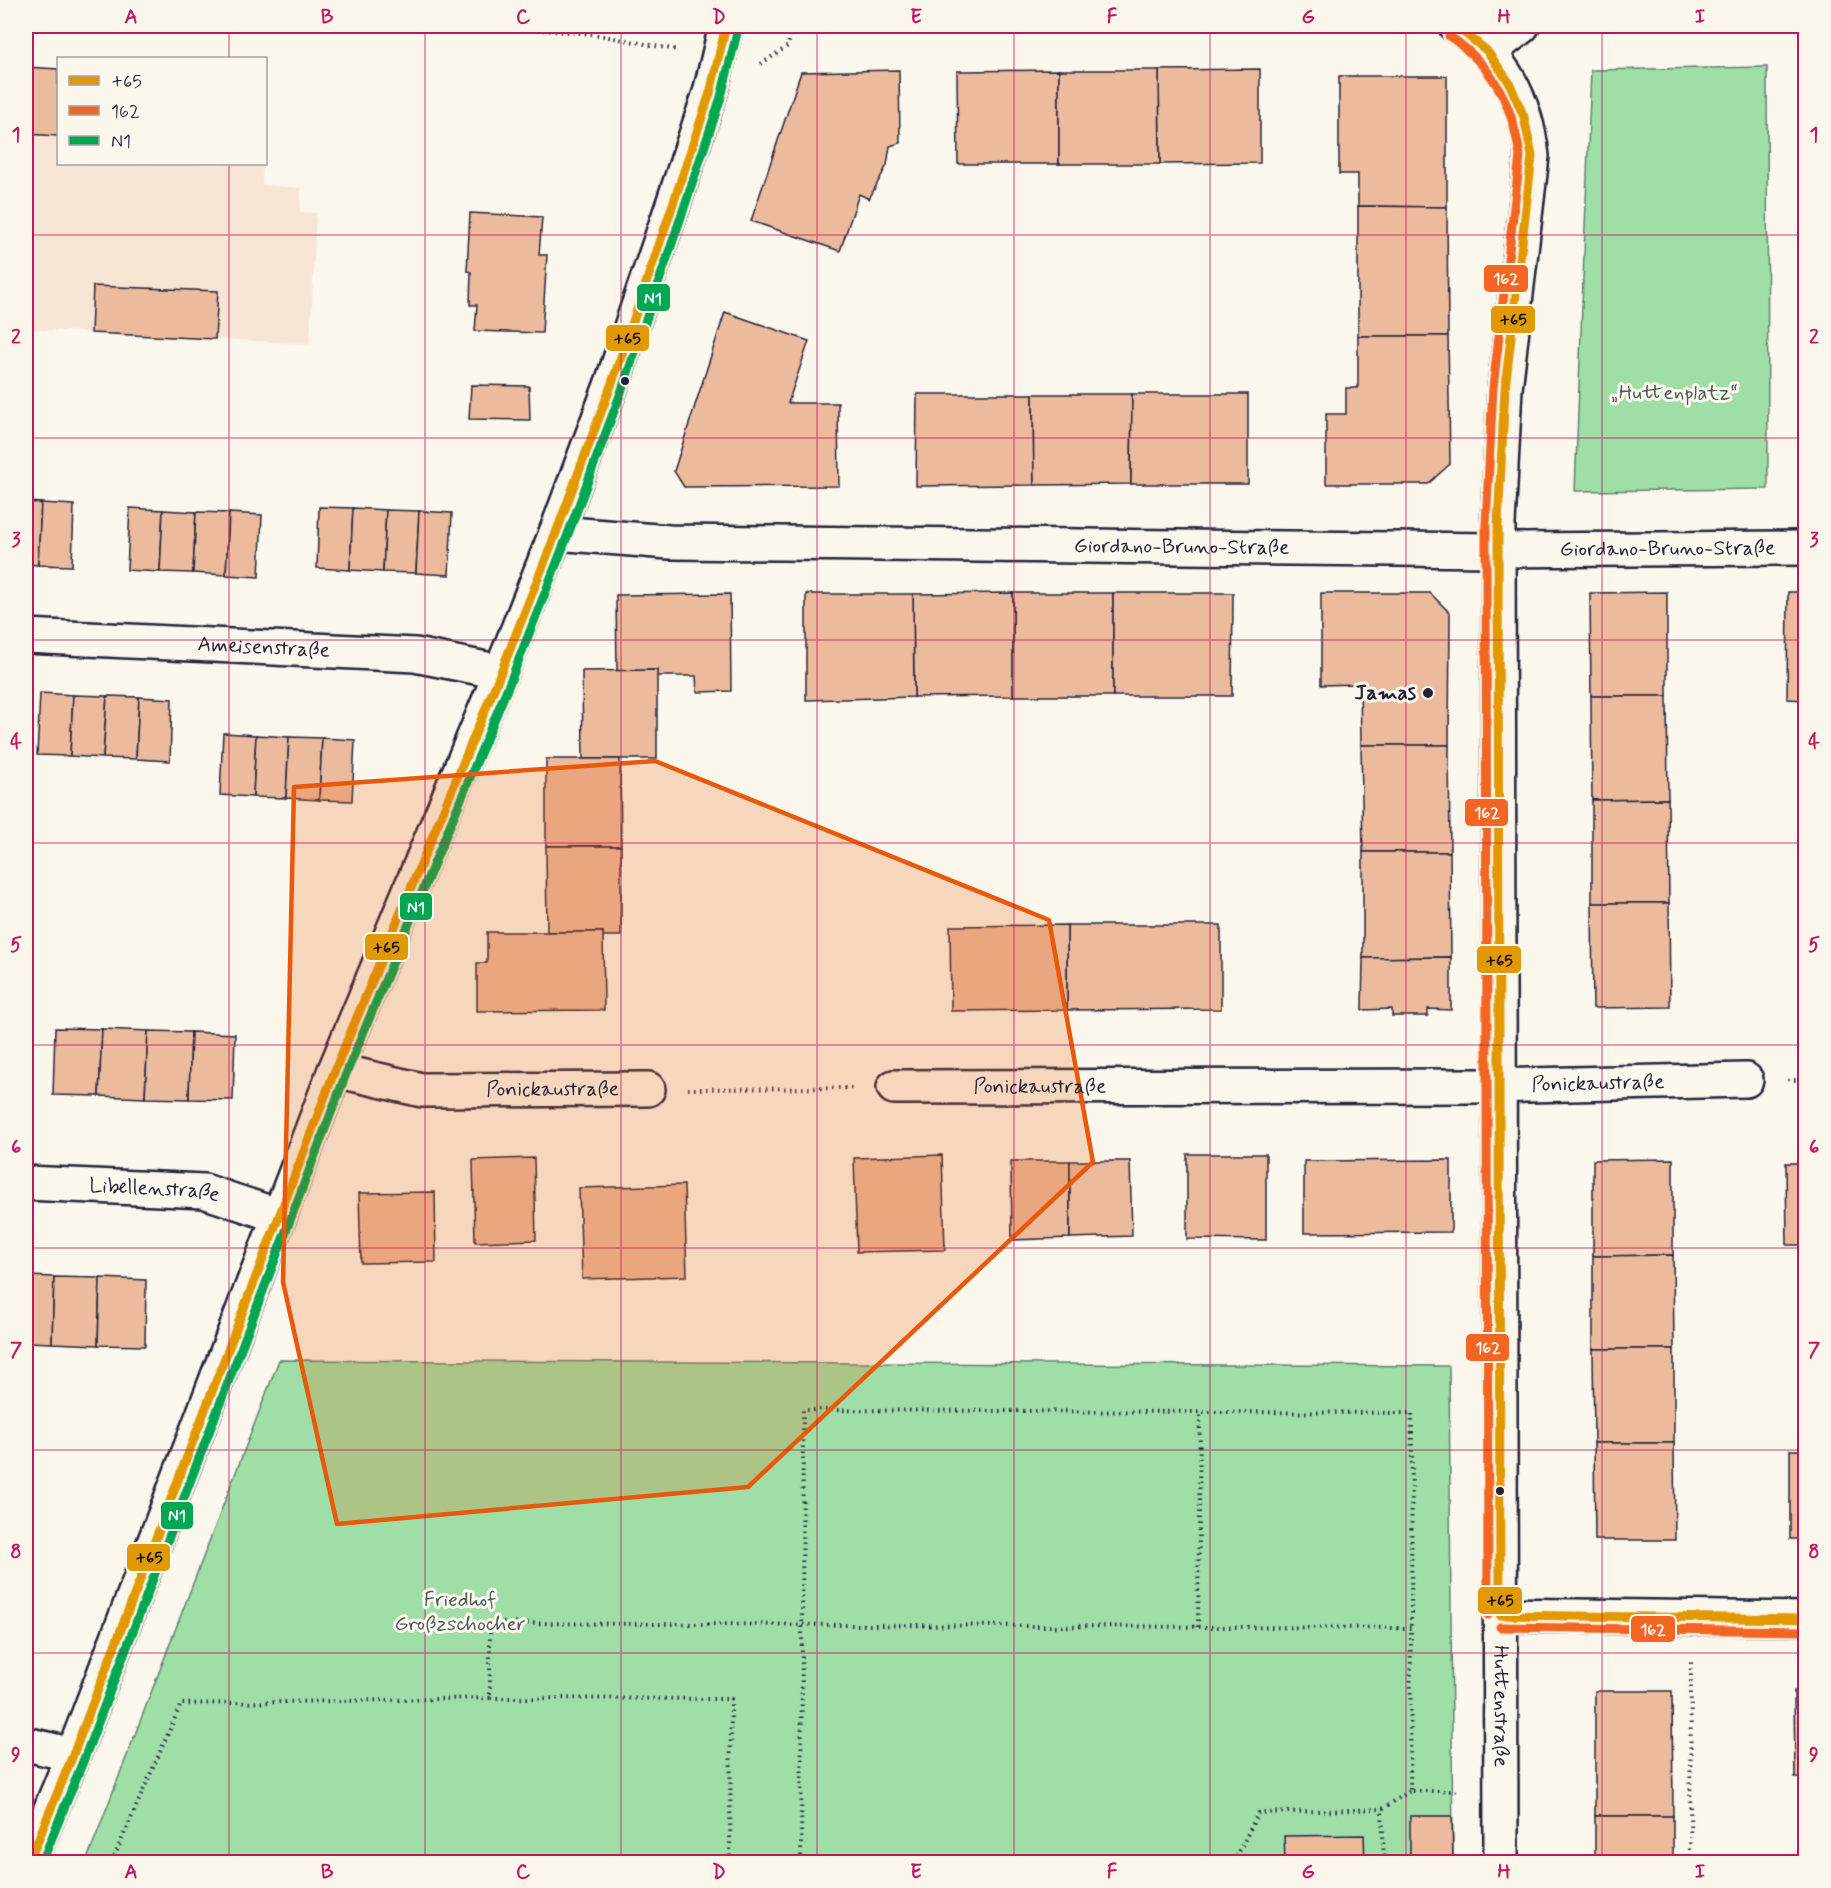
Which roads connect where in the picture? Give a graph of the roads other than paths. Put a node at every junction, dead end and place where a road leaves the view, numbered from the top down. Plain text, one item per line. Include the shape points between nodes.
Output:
1 (726, 26) edge
2 (1456, 26) edge
3 (1522, 26) edge
4 (1489, 52) junction
5 (556, 533) junction
6 (1806, 548) edge
7 (1498, 550) junction
8 (26, 636) edge
9 (501, 672) junction
10 (335, 1070) junction
11 (1746, 1080) dead end
12 (1498, 1086) junction
13 (894, 1087) road end
14 (648, 1089) road end
15 (26, 1183) edge
16 (279, 1216) junction
17 (1500, 1615) junction
18 (1806, 1619) edge
19 (26, 1744) edge
20 (73, 1755) junction
21 (29, 1863) edge
22 (1501, 1863) edge

1 - 5 street via 710,93 664,232
2 - 4 street, Huttenstraße
3 - 4 street
4 - 7 street, Huttenstraße via 1521,104 1533,156 1505,389
5 - 7 street, Giordano-Bruno-Straße via 669,542
5 - 9 street
6 - 7 street, Giordano-Bruno-Straße
7 - 12 street, Huttenstraße
8 - 9 street, Ameisenstraße via 415,655
9 - 10 street
10 - 14 street, Ponickaustraße via 422,1090
10 - 16 street
11 - 12 street, Ponickaustraße
12 - 13 street, Ponickaustraße
12 - 17 street, Huttenstraße
15 - 16 street, Libellenstraße via 204,1191
16 - 20 street
17 - 18 street
17 - 22 street, Huttenstraße
19 - 20 street
20 - 21 street

